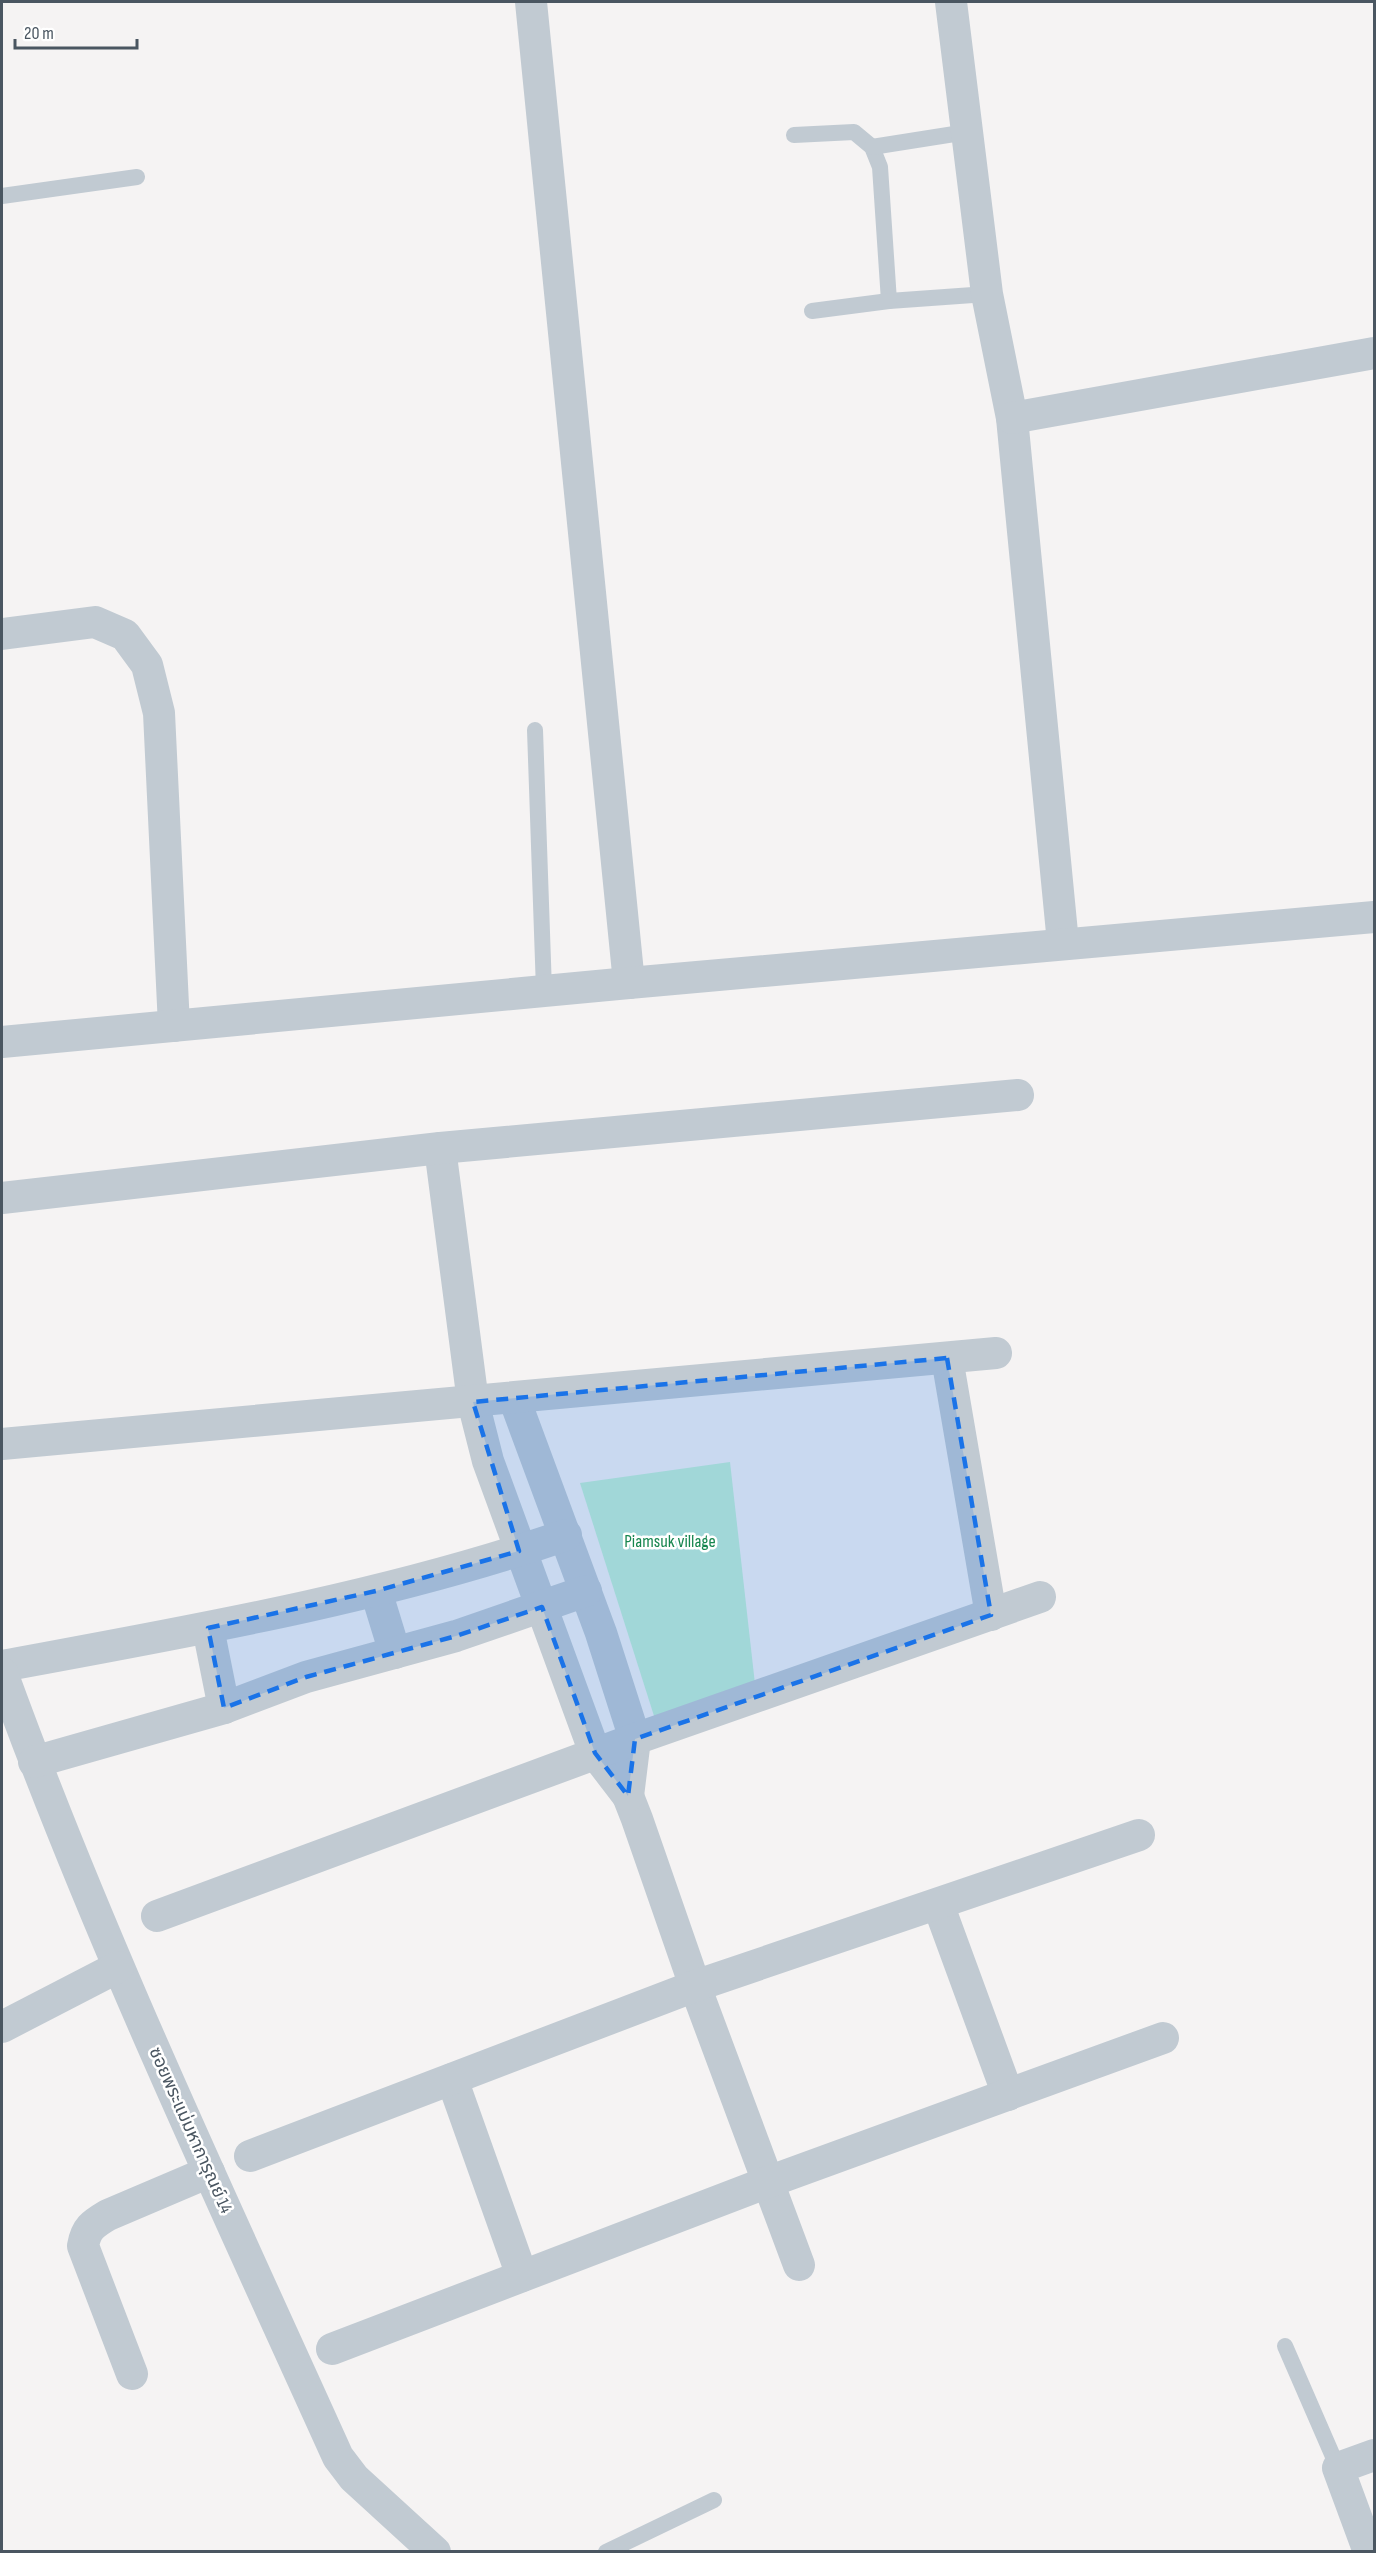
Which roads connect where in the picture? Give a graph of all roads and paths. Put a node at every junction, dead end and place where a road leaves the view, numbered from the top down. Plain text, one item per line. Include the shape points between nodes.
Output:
1 (531, 2) edge
2 (951, 2) edge
3 (967, 132) junction
4 (794, 135) dead end
5 (872, 147) junction
6 (137, 177) dead end
7 (2, 196) edge
8 (987, 294) junction
9 (889, 301) junction
10 (812, 311) dead end
11 (1374, 352) edge
12 (1012, 418) junction
13 (2, 634) edge
14 (535, 730) dead end
15 (1374, 917) edge
16 (1063, 943) junction
17 (629, 983) junction
18 (544, 990) junction
19 (174, 1026) junction
20 (2, 1042) edge
21 (1018, 1095) dead end
22 (440, 1148) junction
23 (2, 1198) edge
24 (996, 1353) dead end
25 (947, 1358) junction
26 (514, 1398) junction
27 (473, 1402) junction
28 (2, 1444) edge
29 (566, 1535) junction
30 (519, 1551) junction
31 (376, 1590) junction
32 (586, 1591) junction
33 (1040, 1598) dead end
34 (542, 1607) junction
35 (991, 1615) junction
36 (208, 1628) junction
37 (395, 1653) junction
38 (2, 1666) edge
39 (2, 1673) edge
40 (224, 1708) junction
41 (634, 1739) junction
42 (595, 1753) junction
43 (34, 1762) junction
44 (628, 1796) junction
45 (1139, 1835) dead end
46 (938, 1904) junction
47 (157, 1916) dead end
48 (118, 1967) junction
49 (695, 1986) junction
50 (2, 2027) edge
51 (1163, 2038) dead end
52 (452, 2079) junction
53 (1008, 2095) junction
54 (250, 2156) dead end
55 (209, 2172) junction
56 (768, 2182) junction
57 (799, 2265) dead end
58 (522, 2276) junction
59 (1285, 2346) dead end
60 (332, 2349) dead end
61 (132, 2374) dead end
62 (1374, 2455) edge
63 (1338, 2468) junction
64 (714, 2500) dead end
65 (435, 2552) edge
66 (606, 2552) edge
67 (1369, 2552) edge

1 - 17 street
2 - 3 street
3 - 5 lane
3 - 8 street
4 - 5 lane via 854,132
5 - 9 lane via 879,167
6 - 7 lane
8 - 9 lane
8 - 12 street
9 - 10 lane
11 - 12 street
12 - 16 street
13 - 19 street via 95,622 125,634 147,665 159,713
14 - 18 lane
15 - 16 street
16 - 17 street
17 - 18 street
18 - 19 street
19 - 20 street
21 - 22 street
22 - 23 street
22 - 27 street
24 - 25 street
25 - 26 street
25 - 35 street
26 - 27 street
26 - 29 street
27 - 28 street
27 - 30 street via 488,1461
29 - 30 street
29 - 32 street
30 - 31 street
30 - 34 street
31 - 36 street
31 - 37 street
32 - 34 street
32 - 41 street
33 - 35 street
34 - 37 street
34 - 42 street
35 - 41 street
36 - 38 street
36 - 40 street
37 - 40 street via 306,1677
39 - 43 street, ซอยพระแม่มหาการุณย์ 14
40 - 43 street
41 - 42 street
41 - 44 street
42 - 44 street
42 - 47 street
43 - 48 street, ซอยพระแม่มหาการุณย์ 14
44 - 49 street
45 - 46 street
46 - 49 street
46 - 53 street
48 - 50 street
48 - 55 street, ซอยพระแม่มหาการุณย์ 14
49 - 52 street
49 - 56 street
51 - 53 street
52 - 54 street
52 - 58 street
53 - 56 street
55 - 61 street via 108,2215 85,2232 83,2246
55 - 65 street, ซอยพระแม่มหาการุณย์ 14 via 338,2457 354,2478
56 - 57 street
56 - 58 street
58 - 60 street
59 - 63 lane
62 - 63 street
63 - 67 street
64 - 66 lane

